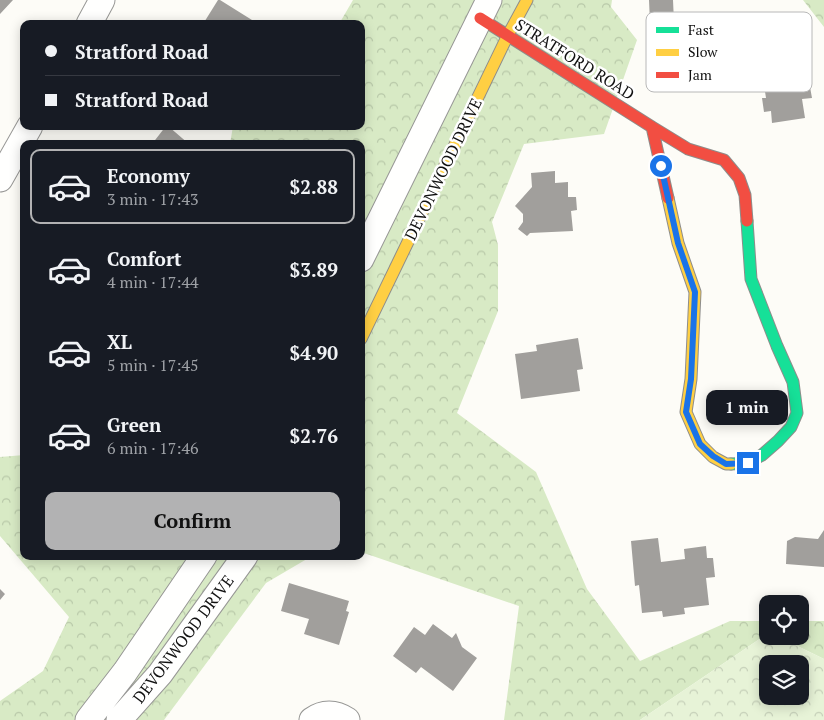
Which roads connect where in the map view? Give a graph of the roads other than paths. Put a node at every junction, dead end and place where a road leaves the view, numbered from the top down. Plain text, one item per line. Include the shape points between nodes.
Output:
1 (102, 0) edge
2 (526, 0) edge
3 (485, 9) edge
4 (91, 20) edge
5 (508, 36) junction
6 (652, 127) junction
7 (20, 144) edge
8 (0, 179) edge
9 (365, 250) edge
10 (365, 331) edge
11 (201, 560) edge
12 (242, 560) edge
13 (88, 720) edge
14 (119, 720) edge
15 (312, 720) edge
16 (346, 720) edge

1 - 4 street
2 - 5 street, DEVONWOOD DRIVE
3 - 5 street, STRATFORD ROAD
3 - 9 street, DEVONWOOD DRIVE
5 - 6 street, STRATFORD ROAD
5 - 10 street, DEVONWOOD DRIVE
6 - 6 street, STRATFORD ROAD via 678,243 695,292 691,379 686,412 700,444 713,456 726,464 748,463 778,441 791,427 797,413 793,382 751,278 745,195 739,178 724,160 688,148
7 - 8 street
11 - 13 street, DEVONWOOD DRIVE
12 - 14 street, DEVONWOOD DRIVE via 160,674
15 - 16 street via 329,714

